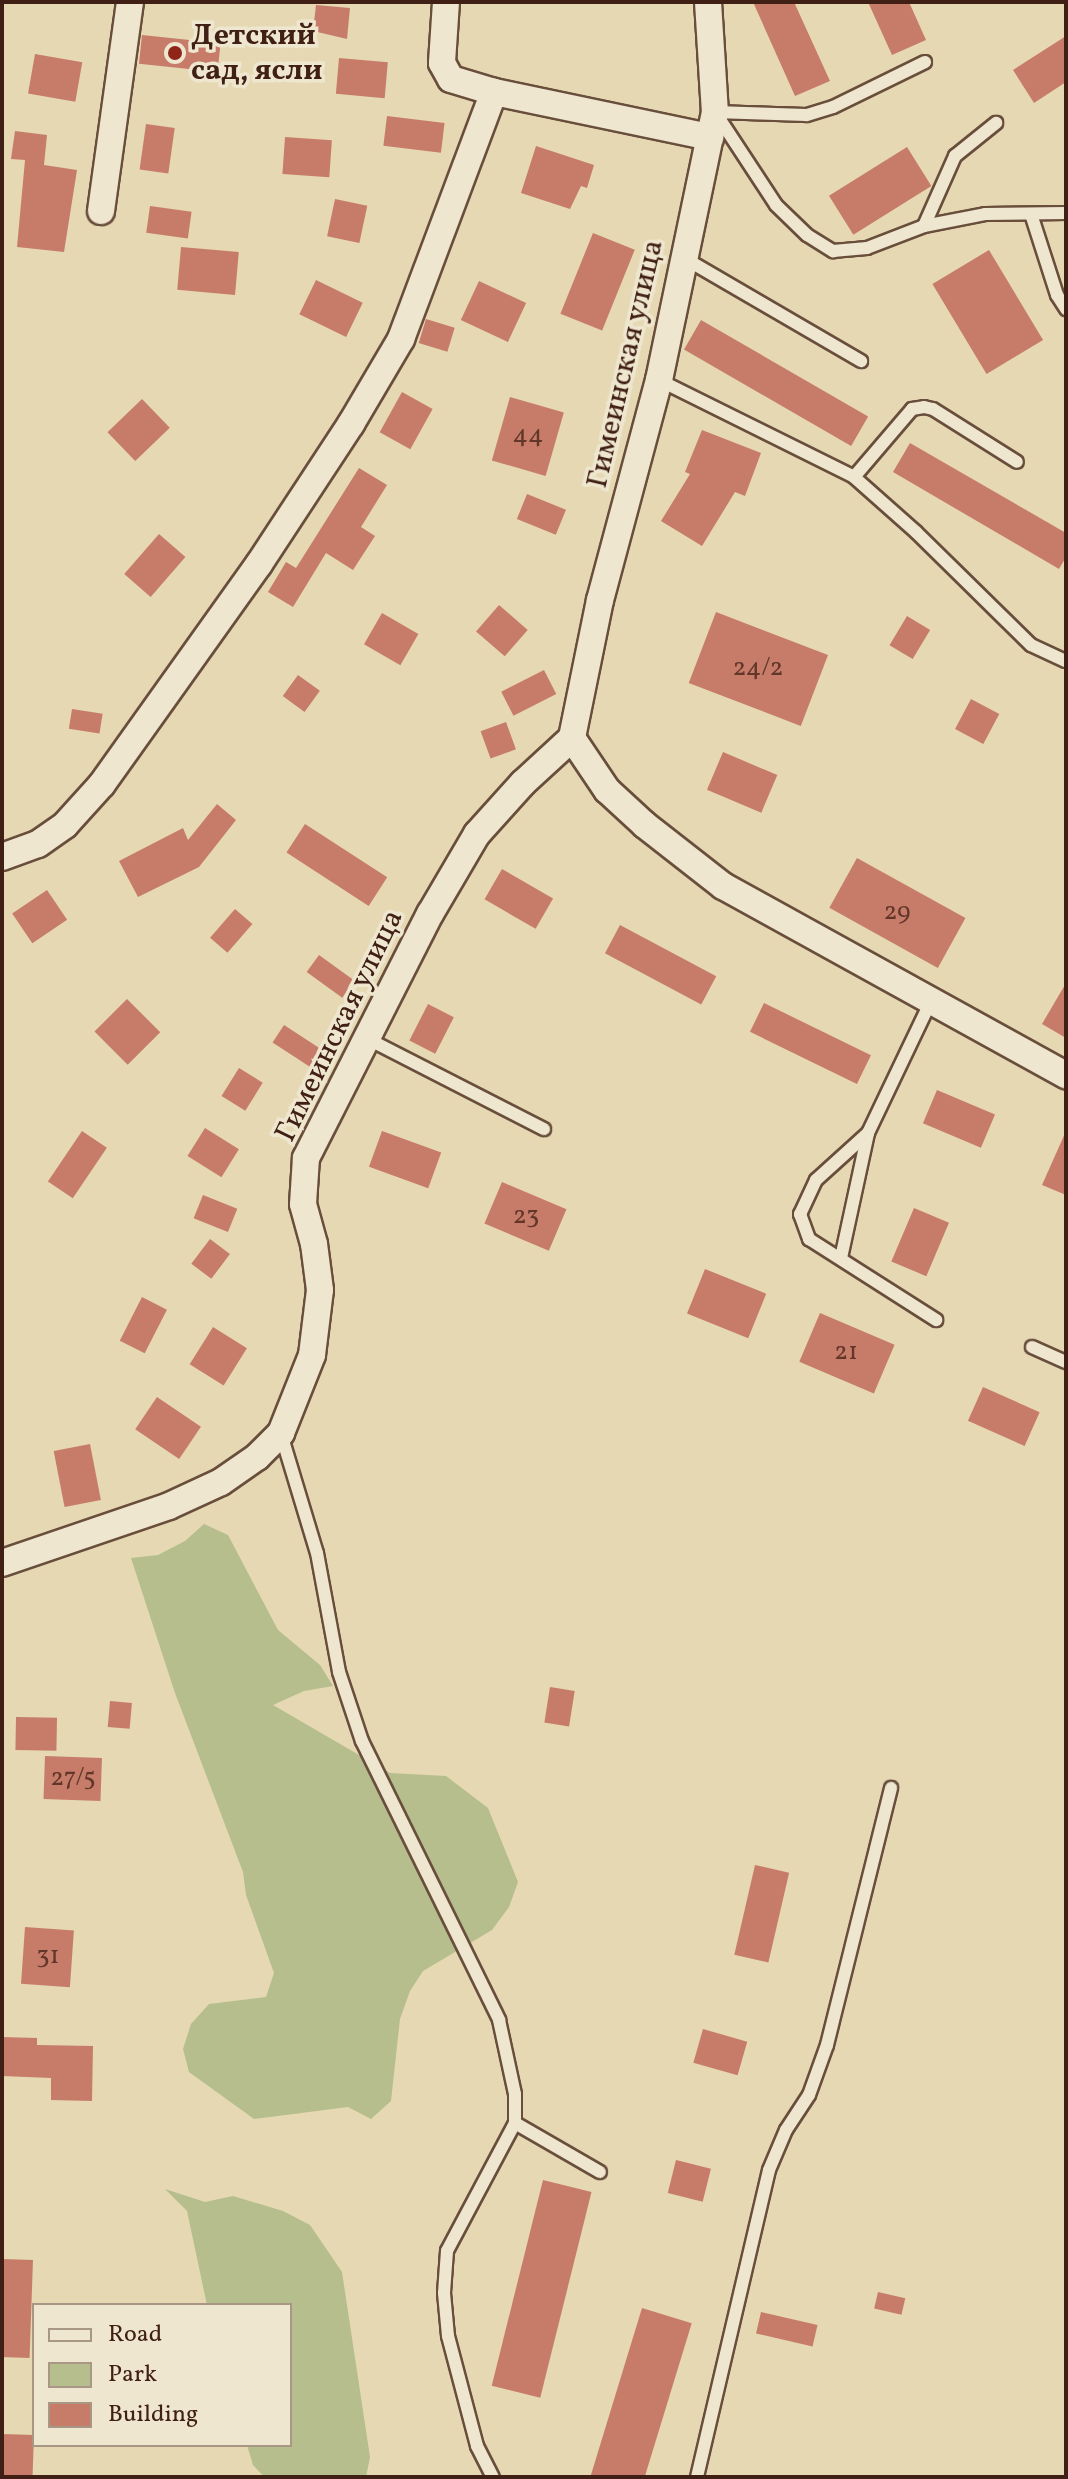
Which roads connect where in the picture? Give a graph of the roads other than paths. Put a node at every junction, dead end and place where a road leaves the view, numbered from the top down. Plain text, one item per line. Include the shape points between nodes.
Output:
1 (130, 2) edge
2 (446, 2) edge
3 (708, 2) edge
4 (925, 62) dead end
5 (494, 92) junction
6 (996, 123) dead end
7 (712, 124) junction
8 (101, 211) dead end
9 (1066, 213) edge
10 (1031, 214) junction
11 (924, 226) junction
12 (684, 258) junction
13 (1066, 309) edge
14 (861, 361) dead end
15 (659, 380) junction
16 (1017, 462) dead end
17 (854, 477) junction
18 (1066, 661) edge
19 (572, 738) junction
20 (2, 857) edge
21 (931, 1001) junction
22 (366, 1038) junction
23 (1066, 1075) edge
24 (544, 1129) dead end
25 (868, 1133) junction
26 (841, 1258) junction
27 (936, 1320) dead end
28 (1032, 1347) dead end
29 (1066, 1362) edge
30 (281, 1433) junction
31 (2, 1563) edge
32 (891, 1788) dead end
33 (515, 2123) junction
34 (600, 2172) dead end
35 (493, 2477) edge
36 (697, 2477) edge

1 - 8 street
2 - 5 street via 442,63 451,79
3 - 7 street, Гимеинская улица
4 - 7 lane via 806,115
5 - 7 street
5 - 20 street via 401,339 343,437 102,784 65,825 38,844
6 - 11 lane via 955,156
7 - 11 lane via 776,205 833,251 867,248
7 - 12 street, Гимеинская улица
9 - 10 lane
10 - 11 lane via 985,214
10 - 13 lane
12 - 14 lane
12 - 15 street, Гимеинская улица
15 - 17 lane
15 - 19 street, Гимеинская улица via 600,600
16 - 17 lane via 924,407 912,409
17 - 18 lane via 1031,645
19 - 21 street via 607,790 723,886
19 - 22 street, Гимеинская улица via 477,834
21 - 23 street
21 - 25 lane
22 - 24 lane
22 - 30 street, Гимеинская улица via 306,1158 303,1204 320,1290 312,1355
25 - 26 lane
25 - 26 lane via 816,1180 800,1214 809,1239
26 - 27 lane
28 - 29 lane
30 - 31 street via 221,1482 169,1506
30 - 33 lane via 317,1553 339,1672 362,1741 499,2020 515,2094
32 - 36 lane via 827,2045 809,2095 769,2170
33 - 34 lane
33 - 35 lane via 447,2251 444,2293 448,2336 477,2446

